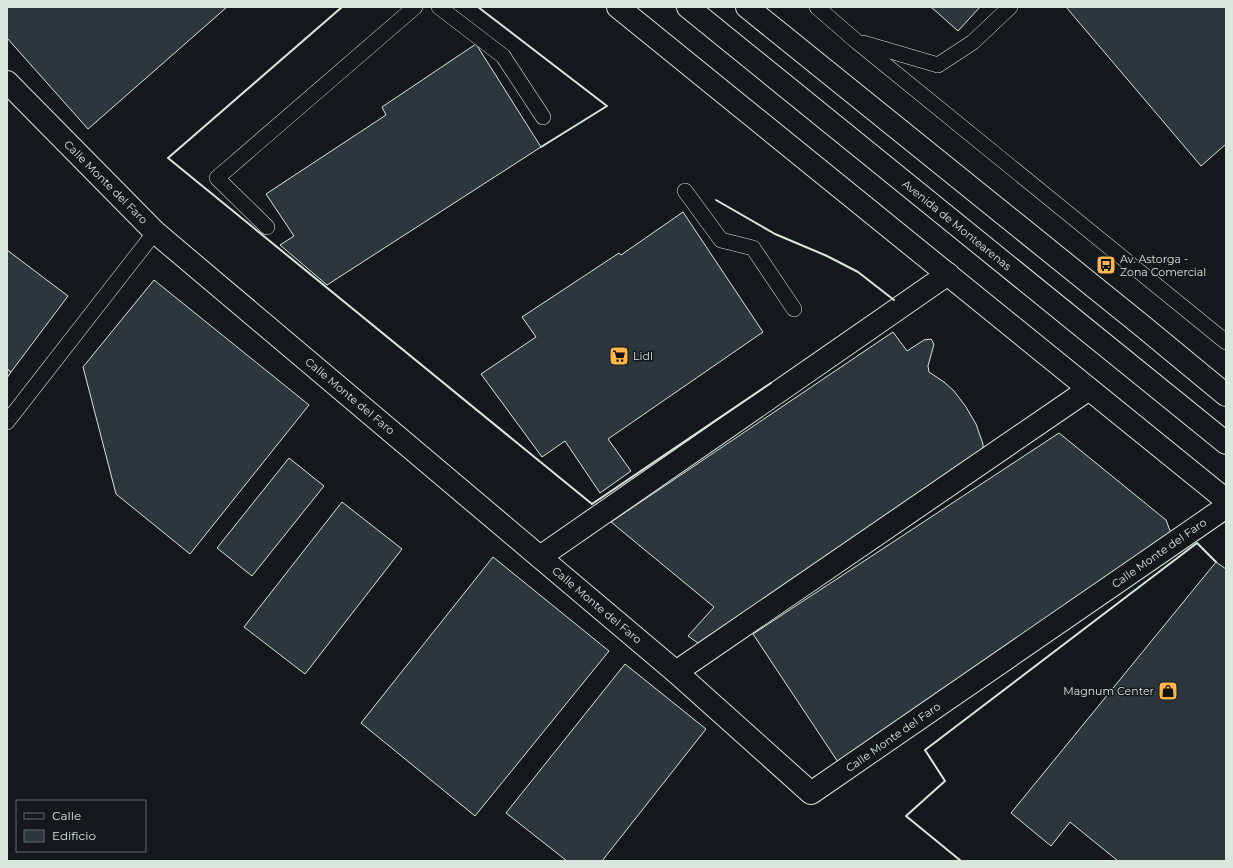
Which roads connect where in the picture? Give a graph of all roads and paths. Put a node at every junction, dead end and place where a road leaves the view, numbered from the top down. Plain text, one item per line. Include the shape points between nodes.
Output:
1 (415, 7) edge
2 (439, 7) edge
3 (618, 7) edge
4 (688, 7) edge
5 (747, 7) edge
6 (817, 7) edge
7 (1010, 7) edge
8 (856, 41) junction
9 (7, 82) edge
10 (543, 117) dead end
11 (685, 191) dead end
12 (267, 227) dead end
13 (155, 232) junction
14 (948, 274) junction
15 (794, 309) dead end
16 (1226, 342) edge
17 (1089, 389) junction
18 (1226, 395) edge
19 (7, 422) edge
20 (1226, 443) edge
21 (1226, 500) edge
22 (1226, 507) edge
23 (540, 557) junction
24 (676, 672) junction

1 - 12 lane via 217,178
2 - 10 lane via 503,56
3 - 14 street
4 - 20 street, Avenida de Montearenas
5 - 18 street
6 - 8 lane
7 - 8 lane via 973,42 938,65
8 - 16 lane
9 - 13 street, Calle Monte del Faro
11 - 15 lane via 721,240 753,248
13 - 19 lane
13 - 23 street, Calle Monte del Faro
14 - 17 street
14 - 23 street
17 - 21 street
17 - 24 street
22 - 24 street, Calle Monte del Faro via 811,793
23 - 24 street, Calle Monte del Faro

